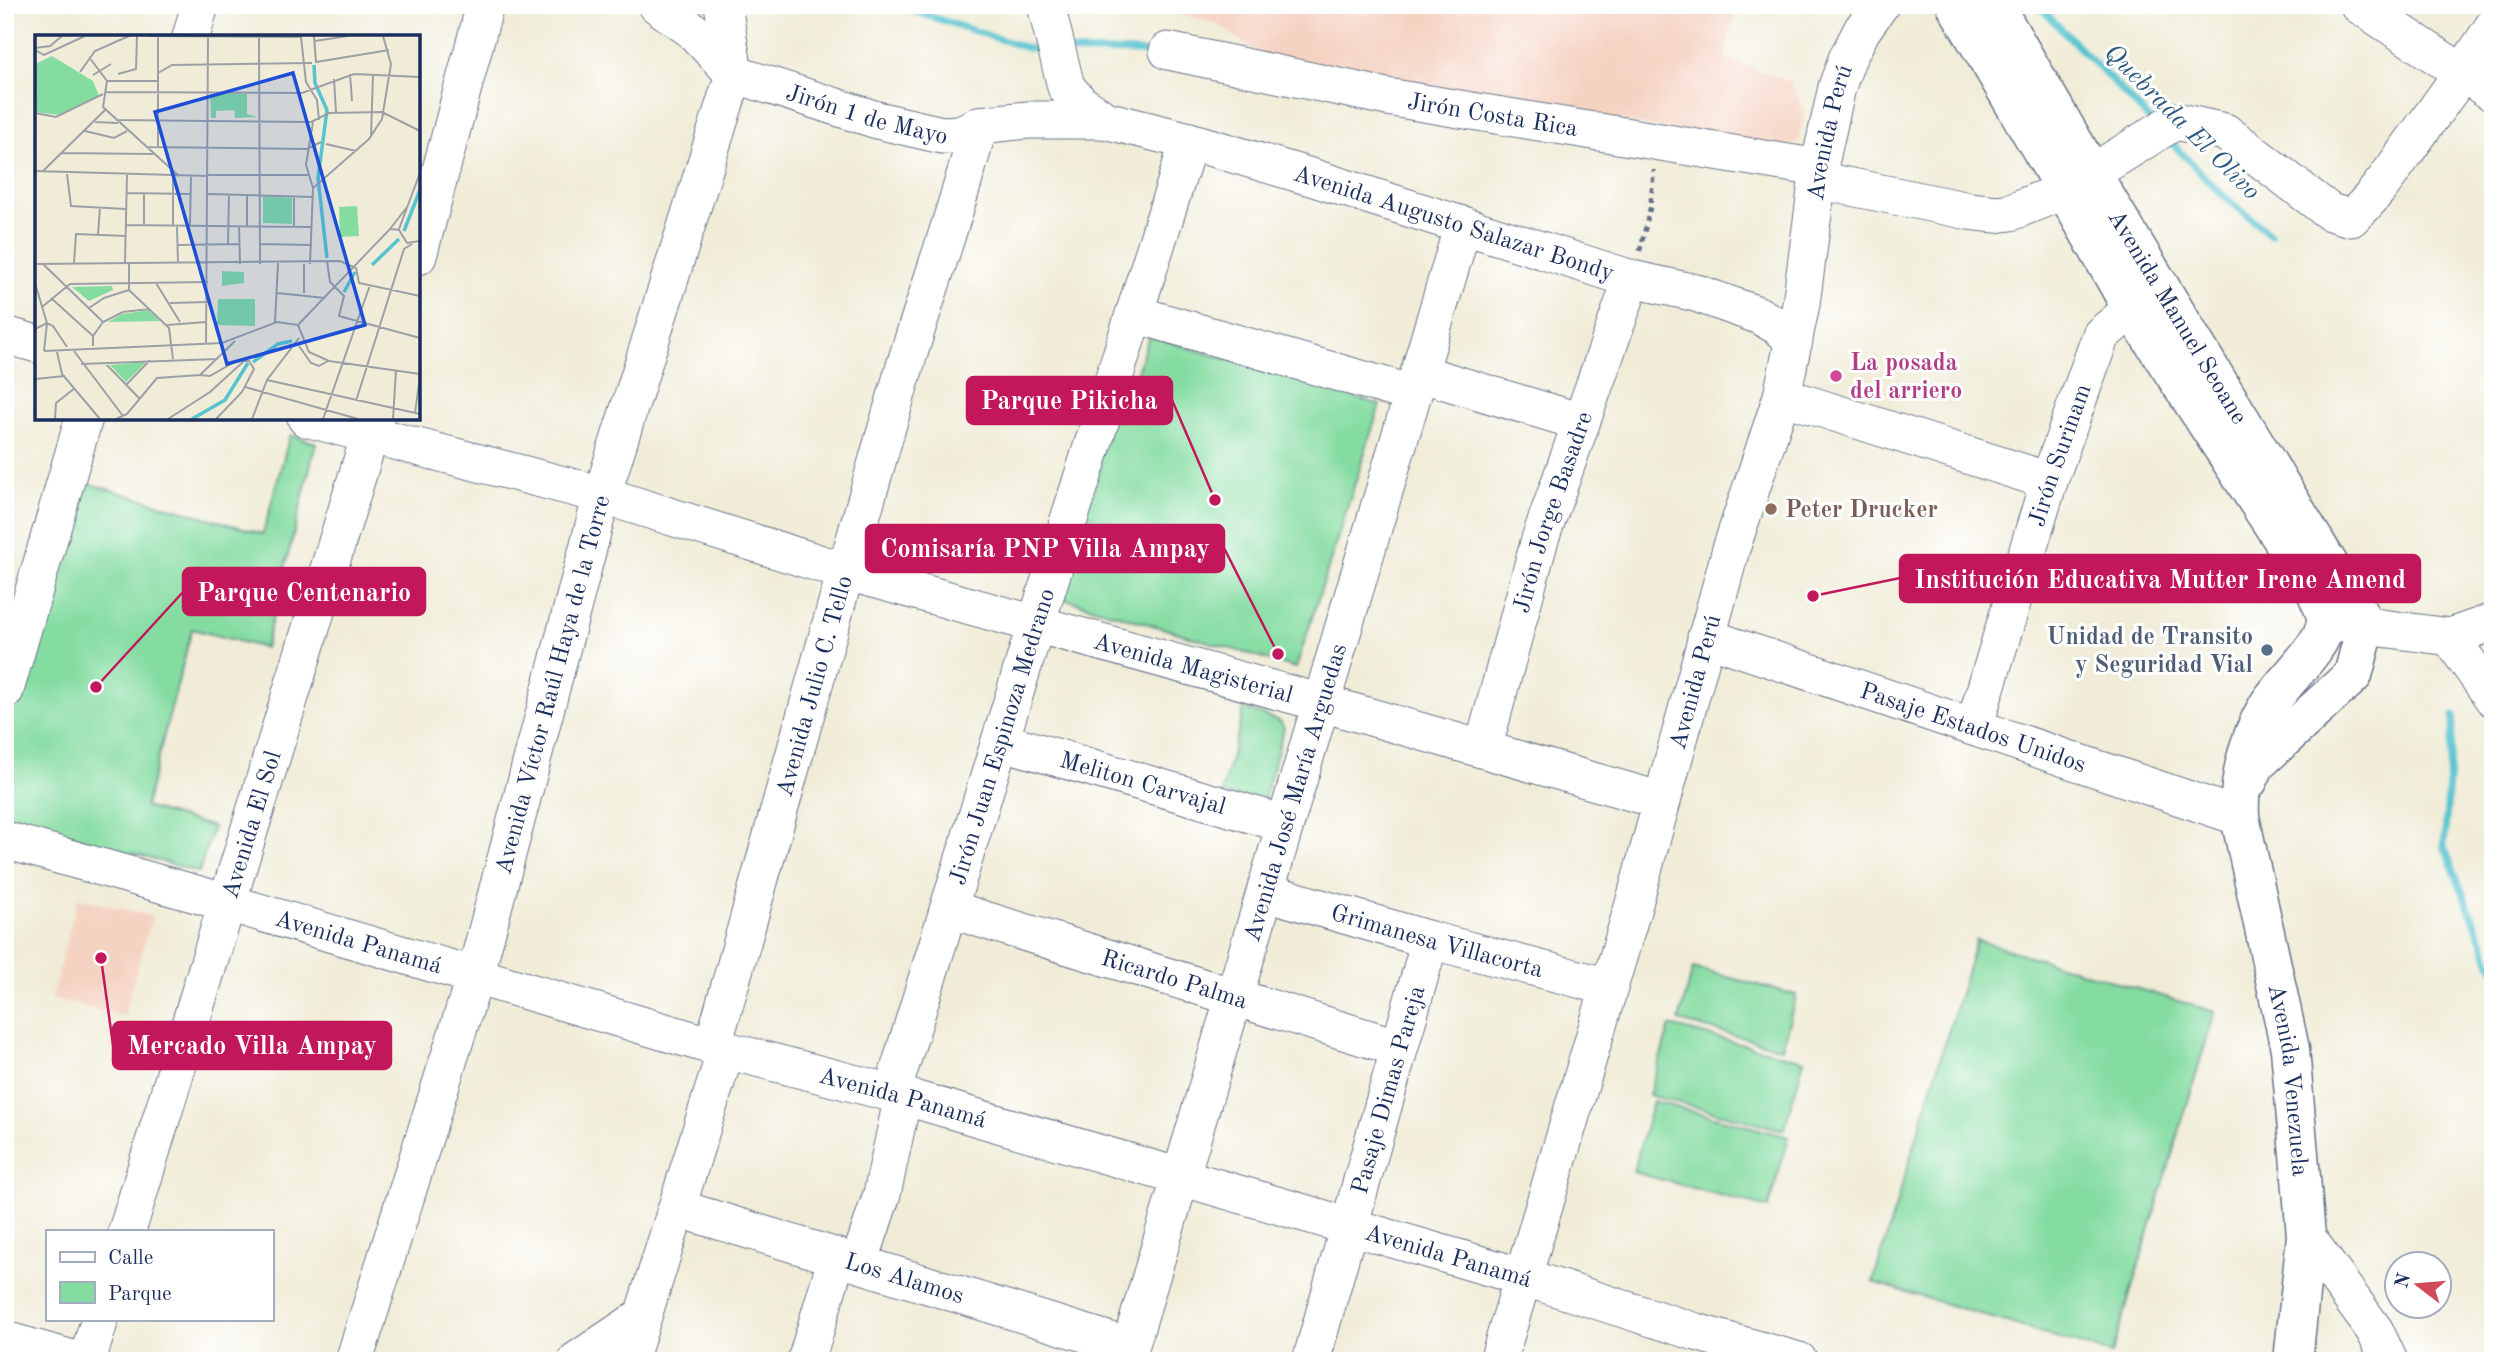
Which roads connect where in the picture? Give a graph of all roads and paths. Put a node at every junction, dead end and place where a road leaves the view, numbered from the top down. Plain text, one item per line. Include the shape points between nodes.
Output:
1 (200, 5) edge
2 (485, 5) edge
3 (657, 5) edge
4 (723, 5) edge
5 (1880, 5) edge
6 (1956, 5) edge
7 (1994, 5) edge
8 (2359, 5) edge
9 (1046, 6) edge
10 (2493, 27) edge
11 (192, 35) edge
12 (1168, 51) dead end
13 (734, 74) junction
14 (2478, 83) edge
15 (1105, 120) junction
16 (979, 125) junction
17 (1189, 141) junction
18 (1655, 162) dead end
19 (1818, 174) junction
20 (2079, 182) junction
21 (1463, 225) junction
22 (420, 249) edge
23 (1632, 279) junction
24 (2147, 300) junction
25 (1134, 314) junction
26 (5, 335) edge
27 (1794, 341) junction
28 (35, 343) edge
29 (1416, 384) junction
30 (1782, 396) junction
31 (83, 420) edge
32 (321, 420) edge
33 (1581, 422) junction
34 (372, 427) edge
35 (2049, 481) junction
36 (602, 495) junction
37 (847, 572) junction
38 (2326, 621) junction
39 (2493, 622) edge
40 (1036, 624) junction
41 (2366, 626) junction
42 (1706, 637) junction
43 (2449, 637) junction
44 (5, 690) edge
45 (2493, 698) edge
46 (1322, 702) junction
47 (1974, 727) junction
48 (1000, 741) junction
49 (1483, 749) junction
50 (1662, 801) junction
51 (2239, 809) junction
52 (1285, 824) junction
53 (5, 840) edge
54 (1266, 892) junction
55 (228, 903) junction
56 (949, 909) junction
57 (1430, 940) junction
58 (475, 976) junction
59 (1609, 987) junction
60 (1234, 996) junction
61 (719, 1048) junction
62 (1399, 1048) junction
63 (897, 1095) junction
64 (1181, 1178) junction
65 (677, 1208) junction
66 (1349, 1227) junction
67 (127, 1230) edge
68 (2305, 1236) junction
69 (848, 1260) junction
70 (1523, 1277) junction
71 (643, 1316) junction
72 (100, 1320) edge
73 (5, 1340) edge
74 (1692, 1346) edge
75 (1128, 1354) edge
76 (80, 1361) edge
77 (87, 1361) edge
78 (354, 1361) edge
79 (576, 1361) edge
80 (629, 1361) edge
81 (806, 1361) edge
82 (1311, 1361) edge
83 (1498, 1361) edge
84 (1799, 1361) edge
85 (2293, 1361) edge
86 (2389, 1361) edge

1 - 11 street
2 - 22 street
3 - 13 street, Jirón 1 de Mayo via 692,30
4 - 13 street, Avenida Víctor Raúl Haya de la Torre
5 - 19 street, Avenida Perú via 1847,59
6 - 20 highway, Avenida Manuel Seoane
7 - 20 highway, Avenida Manuel Seoane
8 - 14 street
9 - 15 street via 1066,87 1080,104
10 - 14 street
12 - 19 street, Jirón Costa Rica via 1387,97
13 - 16 street, Jirón 1 de Mayo via 877,120 942,135 960,134
13 - 36 street, Avenida Víctor Raúl Haya de la Torre
14 - 20 street, Jirón Costa Rica via 2351,218 2330,212 2225,132 2175,121
15 - 16 street, Jirón 1 de Mayo
15 - 17 street, Avenida Augusto Salazar Bondy
16 - 37 street, Avenida Julio C. Tello
17 - 21 street, Avenida Augusto Salazar Bondy
17 - 25 street, Jirón Juan Espinoza Medrano
18 - 23 path via 1644,237
19 - 20 street, Jirón Costa Rica via 1996,214 2024,208
19 - 27 street, Avenida Perú
20 - 24 highway, Avenida Manuel Seoane
21 - 23 street, Avenida Augusto Salazar Bondy
21 - 29 street, Avenida José María Arguedas
23 - 27 street, Avenida Augusto Salazar Bondy via 1727,303 1758,315
23 - 33 street, Jirón Jorge Basadre
24 - 35 street, Jirón Surinam via 2101,335
24 - 38 highway, Avenida Manuel Seoane via 2316,591
24 - 41 highway, Avenida Manuel Seoane
25 - 29 street
25 - 40 street, Jirón Juan Espinoza Medrano
26 - 28 street
27 - 30 street, Avenida Perú
29 - 33 street
29 - 46 street, Avenida José María Arguedas
30 - 35 street
30 - 42 street, Avenida Perú
31 - 44 street
32 - 34 street, Avenida Magisterial
33 - 49 street, Jirón Jorge Basadre via 1540,539
34 - 36 street, Avenida Magisterial
34 - 55 street, Avenida El Sol
35 - 47 street, Jirón Surinam
36 - 37 street, Avenida Magisterial
36 - 58 street, Avenida Víctor Raúl Haya de la Torre
37 - 40 street, Avenida Magisterial
37 - 61 street, Avenida Julio C. Tello via 793,754
38 - 41 street
38 - 51 highway, Avenida Venezuela via 2319,641 2268,706 2250,743
39 - 43 street
40 - 46 street, Avenida Magisterial
40 - 48 street, Jirón Juan Espinoza Medrano
41 - 43 street
41 - 51 highway via 2353,675 2256,764
42 - 47 street, Pasaje Estados Unidos
42 - 50 street, Avenida Perú
43 - 45 street
46 - 49 street, Avenida Magisterial
46 - 52 street, Avenida José María Arguedas
47 - 51 street, Pasaje Estados Unidos
48 - 52 street, Meliton Carvajal
48 - 56 street, Jirón Juan Espinoza Medrano
49 - 50 street, Avenida Magisterial
50 - 59 street, Avenida Perú
51 - 68 highway, Avenida Venezuela via 2290,1049
52 - 54 street, Avenida José María Arguedas
53 - 55 street, Avenida Panamá
54 - 57 street, Grimanesa Villacorta
54 - 60 street, Avenida José María Arguedas
55 - 58 street, Avenida Panamá
55 - 67 street, Avenida El Sol
56 - 60 street, Ricardo Palma
56 - 63 street, Jirón Juan Espinoza Medrano
57 - 59 street, Grimanesa Villacorta
57 - 62 street, Pasaje Dimas Pareja
58 - 61 street, Avenida Panamá
58 - 78 street, Avenida Víctor Raúl Haya de la Torre
59 - 70 street, Avenida Perú
60 - 62 street, Ricardo Palma
60 - 64 street, Avenida José María Arguedas
61 - 63 street, Avenida Panamá
61 - 65 street, Avenida Julio C. Tello
62 - 66 street, Pasaje Dimas Pareja
63 - 64 street, Avenida Panamá
63 - 69 street, Jirón Juan Espinoza Medrano via 882,1194
64 - 66 street, Avenida Panamá
64 - 75 street, Avenida José María Arguedas
65 - 69 street, Los Alamos
65 - 71 street, Avenida Julio C. Tello
66 - 70 street, Avenida Panamá
66 - 82 street, Pasaje Dimas Pareja
68 - 85 highway, Avenida Venezuela
68 - 86 street via 2375,1331
69 - 75 street, Los Alamos
69 - 81 street, Jirón Juan Espinoza Medrano
70 - 74 street, Avenida Panamá
70 - 83 street, Avenida Perú
71 - 79 street
71 - 80 street, Avenida Julio C. Tello
72 - 77 street
73 - 76 street
74 - 84 street, Avenida Panamá

